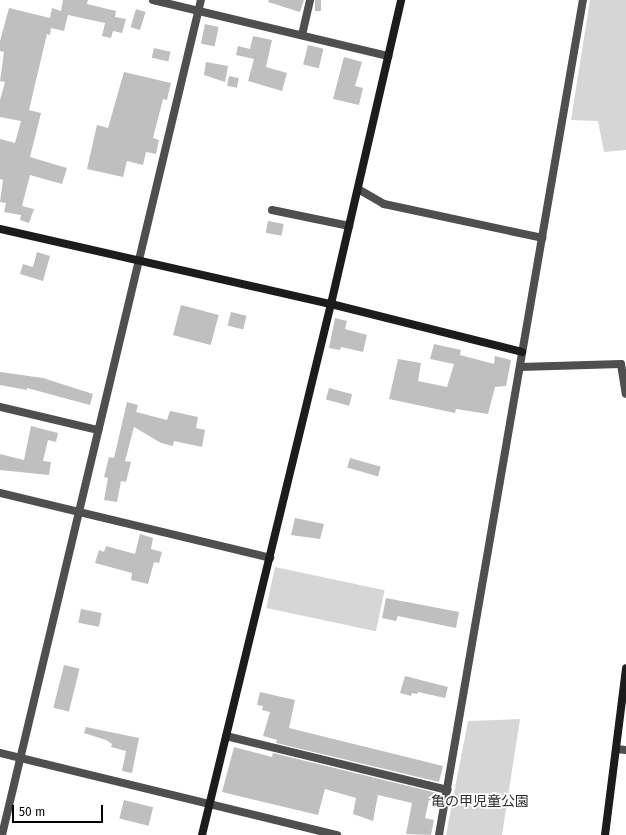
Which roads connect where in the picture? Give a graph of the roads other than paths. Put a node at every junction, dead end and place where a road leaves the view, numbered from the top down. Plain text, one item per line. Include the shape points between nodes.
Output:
1 (154, 0) edge
2 (201, 0) edge
3 (310, 0) edge
4 (401, 0) edge
5 (583, 0) edge
6 (199, 11) junction
7 (302, 36) junction
8 (388, 56) junction
9 (358, 189) junction
10 (272, 210) dead end
11 (349, 226) junction
12 (0, 229) edge
13 (542, 238) junction
14 (139, 260) junction
15 (331, 304) junction
16 (522, 352) junction
17 (520, 367) junction
18 (626, 394) edge
19 (0, 407) edge
20 (98, 430) junction
21 (0, 493) edge
22 (79, 512) junction
23 (270, 558) junction
24 (626, 668) edge
25 (226, 736) junction
26 (616, 749) junction
27 (626, 750) edge
28 (0, 753) edge
29 (20, 758) junction
30 (447, 790) junction
31 (209, 804) junction
32 (2, 835) edge
33 (202, 835) edge
34 (337, 835) edge
35 (439, 835) edge
36 (605, 835) edge

1 - 6 street
2 - 6 street
3 - 7 street
4 - 8 street
5 - 13 street
6 - 7 street
6 - 14 street
7 - 8 street
8 - 9 street
9 - 11 street
9 - 13 street via 384,204
10 - 11 street
11 - 15 street
12 - 14 street
13 - 16 street
14 - 15 street
14 - 20 street
15 - 16 street
15 - 23 street
16 - 17 street
17 - 18 street via 622,364
17 - 30 street
19 - 20 street
20 - 22 street
21 - 22 street
22 - 23 street
22 - 29 street
23 - 25 street
24 - 26 street
25 - 30 street
25 - 31 street
26 - 27 street
26 - 36 street
28 - 29 street
29 - 31 street
29 - 32 street
30 - 35 street
31 - 33 street
31 - 34 street

